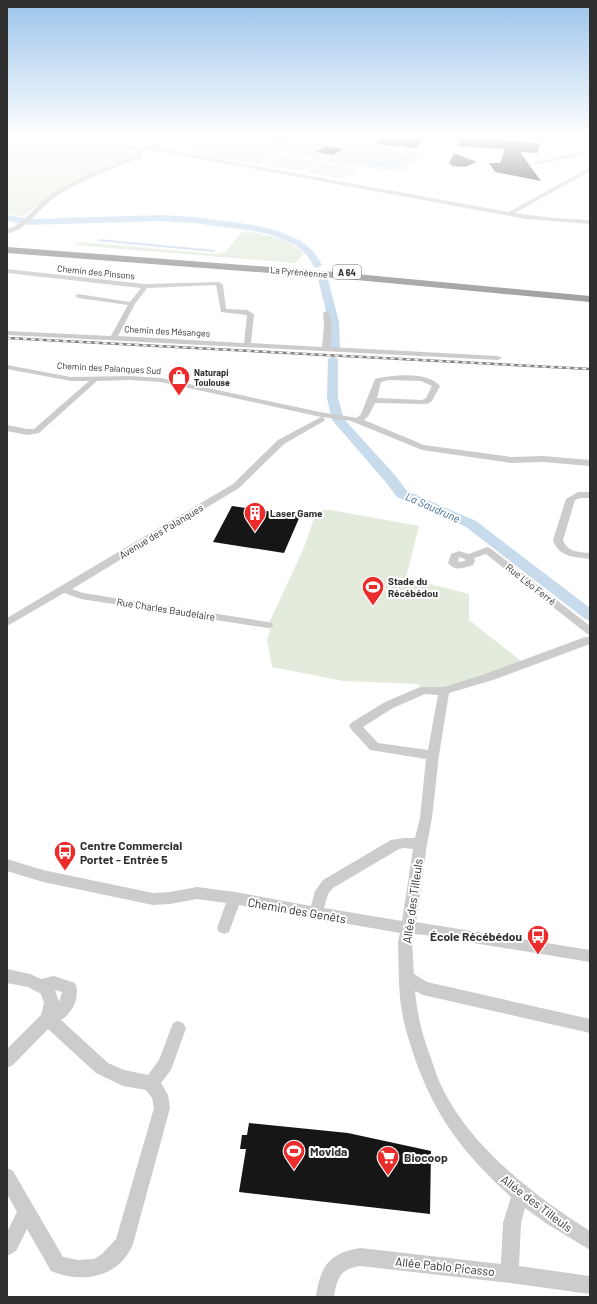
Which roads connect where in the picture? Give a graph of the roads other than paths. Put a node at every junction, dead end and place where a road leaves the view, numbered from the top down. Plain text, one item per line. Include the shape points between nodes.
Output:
1 (52, 197) edge
2 (417, 197) edge
3 (540, 197) edge
4 (510, 214) junction
5 (590, 222) edge
6 (8, 232) edge
7 (7, 242) edge
8 (7, 245) edge
9 (73, 250) junction
10 (7, 251) edge
11 (7, 271) edge
12 (145, 286) junction
13 (590, 295) edge
14 (78, 296) dead end
15 (590, 299) edge
16 (132, 304) junction
17 (326, 313) dead end
18 (7, 333) edge
19 (113, 338) junction
20 (247, 345) junction
21 (326, 349) junction
22 (498, 358) dead end
23 (7, 368) edge
24 (94, 379) junction
25 (372, 400) junction
26 (318, 417) junction
27 (358, 421) junction
28 (7, 428) edge
29 (590, 463) edge
30 (590, 496) edge
31 (590, 556) edge
32 (469, 558) dead end
33 (64, 590) junction
34 (7, 623) edge
35 (268, 625) dead end
36 (590, 638) edge
37 (444, 691) junction
38 (433, 755) junction
39 (420, 844) junction
40 (7, 866) edge
41 (235, 898) junction
42 (316, 913) junction
43 (408, 927) junction
44 (224, 928) dead end
45 (590, 956) edge
46 (7, 976) edge
47 (407, 981) junction
48 (40, 986) junction
49 (48, 1019) junction
50 (590, 1026) edge
51 (178, 1028) dead end
52 (7, 1060) edge
53 (152, 1083) junction
54 (7, 1177) edge
55 (521, 1194) junction
56 (26, 1212) junction
57 (590, 1241) edge
58 (7, 1247) edge
59 (510, 1274) junction
60 (590, 1285) edge
61 (325, 1297) edge

1 - 6 street via 24,222
2 - 4 street
3 - 4 street
4 - 5 street
7 - 9 highway
8 - 9 highway, La Pyrénéenne / A 64
9 - 13 highway, La Pyrénéenne / A 64
10 - 15 highway, La Pyrénéenne / A 64 via 335,275
11 - 12 street, Chemin des Pinsons
12 - 16 street, Chemin des Pinsons
12 - 20 street via 217,283 220,285 223,311 251,314
14 - 16 street
16 - 19 street, Chemin des Pinsons
17 - 21 street
18 - 19 street, Chemin des Mésanges
19 - 20 street, Chemin des Mésanges
20 - 21 street, Chemin des Mésanges
21 - 22 street, Chemin des Mésanges
23 - 24 street, Chemin des Palanques Sud via 65,378
24 - 26 street, Chemin des Palanques Sud via 161,380 281,406
24 - 28 street via 36,431
25 - 25 street via 424,402 429,399 436,386 427,380 382,379 378,381
25 - 27 street via 365,415
26 - 27 street
26 - 33 street, Avenue des Palanques via 307,427 282,441 236,486
27 - 29 street via 422,447 511,460 544,459
30 - 31 street via 578,495 571,499 558,540 564,551
32 - 36 street, Rue Léo Ferré via 487,550
33 - 34 street, Avenue des Palanques
33 - 35 street, Rue Charles Baudelaire via 81,596
36 - 37 street via 489,677
37 - 38 street, Allée des Tilleuls
37 - 38 street via 424,690 389,705 355,726 374,747
38 - 39 street, Allée des Tilleuls via 429,798
39 - 42 street via 396,844 328,884 322,891
39 - 43 street, Allée des Tilleuls
40 - 41 street, Chemin des Genêts via 153,899 197,893
41 - 42 street, Chemin des Genêts
41 - 44 street
42 - 43 street, Chemin des Genêts
43 - 45 street, Chemin des Genêts
43 - 47 street, Allée des Tilleuls via 405,942
46 - 48 street
47 - 50 street via 414,981 423,988
47 - 55 street, Allée des Tilleuls via 414,1030 430,1079 441,1101 456,1125 477,1150
48 - 49 street via 47,989 52,1003
48 - 49 street via 54,983 70,988 68,1003 61,1013
49 - 52 street
49 - 53 street via 102,1068 123,1078
51 - 53 street via 165,1065
53 - 56 street via 160,1095 162,1108 124,1244 113,1258 99,1267 82,1270 57,1265
54 - 56 street
55 - 57 street, Allée des Tilleuls
55 - 59 street via 512,1223
56 - 58 street
59 - 60 street, Allée Pablo Picasso
59 - 61 street, Allée Pablo Picasso via 360,1257 345,1260 332,1271

